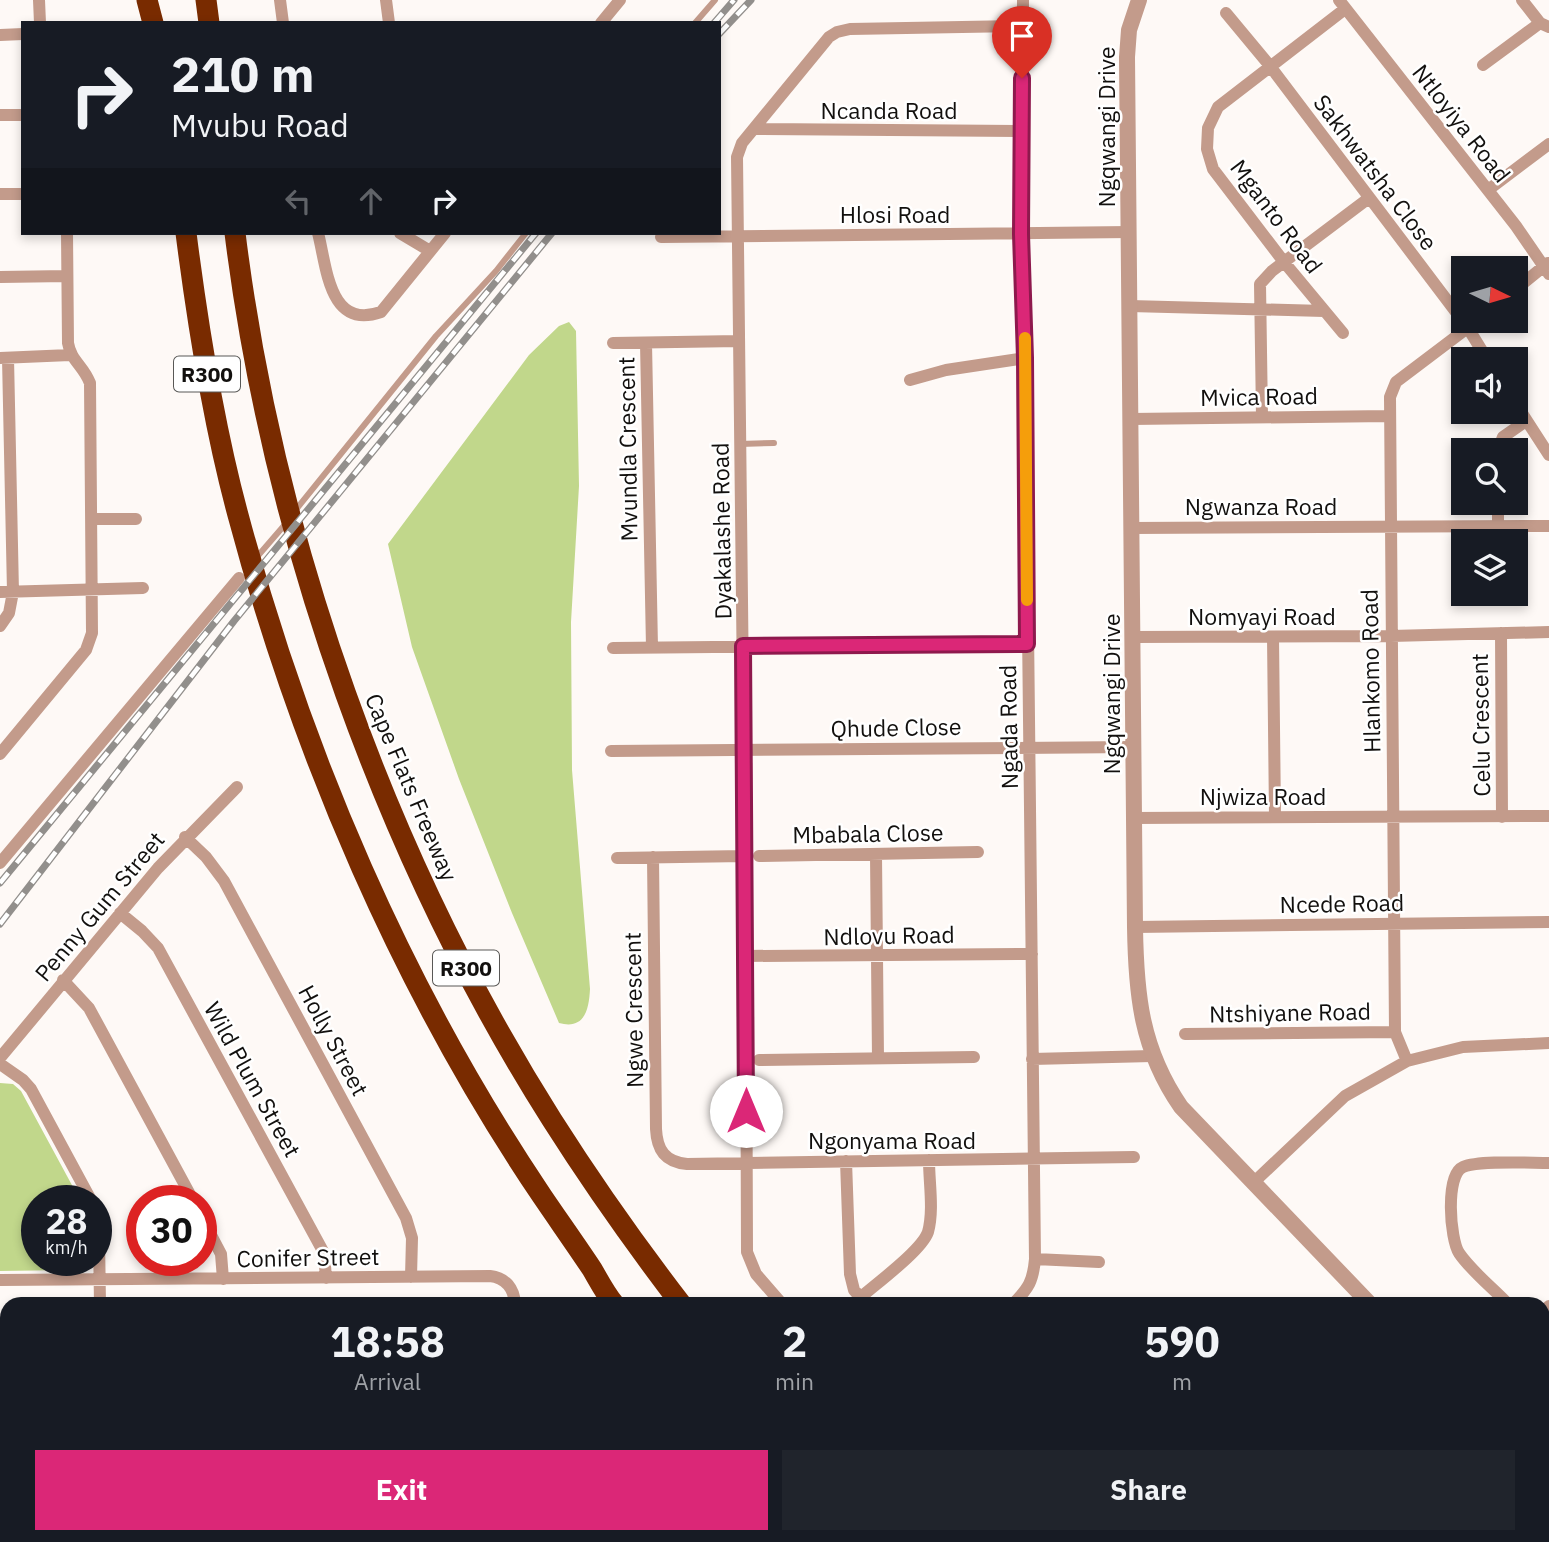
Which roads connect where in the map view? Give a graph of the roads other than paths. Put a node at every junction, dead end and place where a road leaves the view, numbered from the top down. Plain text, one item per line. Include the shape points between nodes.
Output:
1 (39, 0) edge
2 (147, 0) edge
3 (155, 0) edge
4 (206, 0) edge
5 (279, 0) edge
6 (386, 0) edge
7 (620, 0) edge
8 (716, 0) edge
9 (1023, 0) edge
10 (1139, 0) edge
11 (1522, 0) edge
12 (1342, 4) edge
13 (1226, 13) dead end
14 (40, 21) edge
15 (155, 21) edge
16 (156, 21) edge
17 (209, 21) edge
18 (283, 21) edge
19 (389, 21) edge
20 (603, 21) edge
21 (697, 21) edge
22 (1544, 25) edge
23 (1023, 26) junction
24 (21, 34) edge
25 (0, 35) edge
26 (1483, 65) dead end
27 (1270, 66) junction
28 (0, 115) edge
29 (21, 115) edge
30 (756, 129) junction
31 (1022, 131) junction
32 (1549, 144) edge
33 (1488, 190) junction
34 (0, 194) edge
35 (21, 194) edge
36 (1369, 198) junction
37 (1130, 232) junction
38 (1021, 234) junction
39 (67, 235) edge
40 (186, 235) edge
41 (235, 235) edge
42 (319, 235) edge
43 (403, 235) edge
44 (443, 235) edge
45 (524, 235) edge
46 (738, 236) junction
47 (662, 237) dead end
48 (430, 251) junction
49 (1284, 262) junction
50 (1547, 267) edge
51 (67, 276) junction
52 (0, 277) edge
53 (1528, 280) edge
54 (1451, 297) edge
55 (1130, 306) junction
56 (1260, 309) junction
57 (1324, 311) junction
58 (1343, 333) dead end
59 (1461, 333) edge
60 (739, 341) junction
61 (612, 343) dead end
62 (646, 343) junction
63 (70, 355) junction
64 (4, 358) edge
65 (1025, 358) junction
66 (910, 380) dead end
67 (1388, 416) junction
68 (1262, 417) junction
69 (1131, 419) junction
70 (1522, 424) edge
71 (1528, 424) edge
72 (1503, 438) edge
73 (774, 443) dead end
74 (740, 444) junction
75 (1549, 455) edge
76 (1498, 515) edge
77 (92, 519) junction
78 (136, 519) dead end
79 (1549, 526) edge
80 (1389, 527) junction
81 (1498, 527) junction
82 (1132, 528) junction
83 (239, 578) joint
84 (92, 588) junction
85 (143, 588) dead end
86 (7, 592) edge
87 (0, 626) edge
88 (1549, 632) edge
89 (1501, 633) junction
90 (1391, 636) junction
91 (1133, 637) junction
92 (1273, 637) junction
93 (1027, 644) junction
94 (743, 646) junction
95 (652, 647) junction
96 (613, 648) dead end
97 (1030, 747) junction
98 (1134, 747) junction
99 (743, 750) junction
100 (611, 751) dead end
101 (0, 754) edge
102 (237, 787) dead end
103 (1393, 815) junction
104 (1549, 816) edge
105 (1275, 817) junction
106 (1502, 817) junction
107 (1134, 818) junction
108 (185, 837) junction
109 (978, 852) dead end
110 (876, 855) junction
111 (744, 856) junction
112 (759, 856) dead end
113 (653, 857) junction
114 (617, 858) dead end
115 (0, 863) edge
116 (120, 913) junction
117 (1549, 922) edge
118 (1393, 923) junction
119 (1135, 927) junction
120 (1032, 954) junction
121 (746, 956) junction
122 (876, 956) junction
123 (63, 980) junction
124 (1395, 1032) junction
125 (1185, 1034) dead end
126 (1549, 1043) edge
127 (1152, 1056) junction
128 (974, 1057) dead end
129 (0, 1058) edge
130 (878, 1058) junction
131 (1032, 1059) junction
132 (760, 1060) dead end
133 (1407, 1061) junction
134 (0, 1065) edge
135 (1134, 1157) dead end
136 (668, 1158) joint
137 (929, 1160) junction
138 (1033, 1160) junction
139 (746, 1161) junction
140 (846, 1161) junction
141 (1549, 1163) edge
142 (1253, 1183) junction
143 (83, 1185) edge
144 (185, 1185) edge
145 (217, 1246) edge
146 (1035, 1259) junction
147 (1099, 1262) dead end
148 (100, 1276) edge
149 (411, 1277) junction
150 (326, 1278) junction
151 (100, 1279) junction
152 (223, 1279) junction
153 (0, 1280) edge
154 (100, 1297) edge
155 (515, 1297) edge
156 (609, 1297) edge
157 (676, 1297) edge
158 (776, 1297) edge
159 (855, 1297) edge
160 (861, 1297) edge
161 (1020, 1297) edge
162 (1363, 1297) edge
163 (1501, 1297) edge

1 - 14 street
2 - 15 highway
3 - 16 highway
4 - 17 highway
5 - 18 street
6 - 19 street
7 - 20 street
8 - 21 lane
9 - 23 street, Ngada Road
10 - 37 street, Ngqwangi Drive via 1129,30 1127,57
11 - 22 street
12 - 27 street, Mganto Road
12 - 33 street, Ntloyiya Road
13 - 27 street, Sakhwatsha Close
22 - 26 street
23 - 30 street, Dyakalashe Road via 837,32
23 - 31 street, Ngada Road
24 - 25 street
27 - 36 street, Sakhwatsha Close
27 - 49 street, Mganto Road via 1218,107 1208,128 1207,149 1213,169
28 - 29 street
30 - 31 street, Ncanda Road
30 - 46 street, Dyakalashe Road via 742,143 737,157
31 - 38 street, Ngada Road
32 - 33 street
33 - 50 street, Ntloyiya Road
34 - 35 street
36 - 49 street
36 - 54 street, Sakhwatsha Close
37 - 38 street, Hlosi Road
37 - 55 street, Ngqwangi Drive
38 - 46 street, Hlosi Road
38 - 65 street, Ngada Road
39 - 51 street
40 - 156 highway, R300 via 209,386 237,514 276,643 341,818 400,953 462,1066 512,1152
41 - 157 highway, Cape Flats Freeway / R300 via 277,470 344,693 384,796 495,1023 551,1119
42 - 48 street via 335,295 344,310 357,315 381,312
43 - 48 street
44 - 48 street
45 - 83 lane
46 - 47 street, Hlosi Road
46 - 60 street, Dyakalashe Road
49 - 56 street via 1260,284
49 - 57 street, Mganto Road
50 - 53 street
51 - 52 street
51 - 63 street
55 - 56 street
55 - 69 street, Ngqwangi Drive
56 - 57 street
56 - 68 street
57 - 58 street, Mganto Road
59 - 67 street, Hlankomo Road via 1396,382
60 - 62 street, Mvundla Crescent
60 - 74 street, Dyakalashe Road
61 - 62 street
62 - 95 street, Mvundla Crescent
63 - 64 street
63 - 77 street via 90,383
64 - 86 street
65 - 66 street
65 - 93 street, Ngada Road
67 - 68 street, Mvica Road
67 - 80 street, Hlankomo Road
68 - 69 street, Mvica Road
69 - 82 street, Ngqwangi Drive
70 - 72 street
71 - 75 street
73 - 74 lane
74 - 94 street, Dyakalashe Road
76 - 81 street
77 - 78 street
77 - 84 street
79 - 81 street, Ngwanza Road
80 - 81 street, Ngwanza Road
80 - 82 street, Ngwanza Road
80 - 90 street, Hlankomo Road
82 - 91 street, Ngqwangi Drive
83 - 115 street
84 - 85 street
84 - 86 street
84 - 101 street via 92,634 86,650
86 - 87 street via 9,613
88 - 89 street, Nomyayi Road
89 - 90 street, Nomyayi Road
89 - 106 street, Celu Crescent
90 - 92 street, Nomyayi Road
90 - 103 street, Hlankomo Road
91 - 92 street, Nomyayi Road
91 - 98 street, Ngqwangi Drive
92 - 105 street
93 - 94 street
93 - 97 street, Ngada Road
94 - 95 street
94 - 99 street, Dyakalashe Road
95 - 96 street
97 - 98 street, Qhude Close
97 - 99 street, Qhude Close
97 - 120 street, Ngada Road
98 - 107 street, Ngqwangi Drive
99 - 100 street, Qhude Close
99 - 111 street, Dyakalashe Road
102 - 108 street, Penny Gum Street
103 - 105 street, Njwiza Road
103 - 106 street, Njwiza Road
103 - 118 street, Hlankomo Road
104 - 106 street, Njwiza Road
105 - 107 street, Njwiza Road
107 - 119 street, Ngqwangi Drive
108 - 116 street, Penny Gum Street
108 - 149 street, Holly Street via 224,881 406,1218 412,1238
109 - 110 street, Mbabala Close
110 - 112 street, Mbabala Close
110 - 122 street
111 - 113 street
111 - 121 street, Dyakalashe Road
113 - 114 street
113 - 136 street, Ngwe Crescent via 656,1129 659,1150
116 - 123 street, Penny Gum Street
116 - 150 street, Wild Plum Street via 158,948 324,1253
117 - 118 street, Ncede Road
118 - 119 street, Ncede Road
118 - 124 street, Hlankomo Road
119 - 127 street, Ngqwangi Drive via 1138,995
120 - 122 street, Ndlovu Road
120 - 131 street, Ngada Road
121 - 122 street, Ndlovu Road
121 - 139 street, Dyakalashe Road
122 - 130 street
123 - 129 street, Penny Gum Street
123 - 144 street via 89,1008
124 - 125 street, Ntshiyane Road
124 - 133 street, Hlankomo Road
126 - 133 street via 1463,1047
127 - 131 street
127 - 142 street, Ngqwangi Drive via 1181,1107
128 - 130 street
130 - 132 street
131 - 138 street, Ngada Road
133 - 142 street via 1345,1096
134 - 143 street via 31,1089
135 - 138 street, Ngonyama Road
136 - 139 street, Ngonyama Road via 687,1164
137 - 138 street, Ngonyama Road
137 - 140 street, Ngonyama Road
137 - 160 street via 927,1234
138 - 146 street, Ngada Road
139 - 140 street, Ngonyama Road
139 - 158 street, Dyakalashe Road via 747,1252 756,1274
140 - 159 street via 849,1274
141 - 163 street via 1471,1164 1454,1176 1455,1246
142 - 162 street, Ngqwangi Drive
145 - 152 street
146 - 147 street
146 - 161 street, Ngada Road via 1033,1279
148 - 151 street
149 - 150 street, Conifer Street
149 - 155 street, Conifer Street via 497,1277 509,1284
150 - 152 street, Conifer Street
151 - 152 street, Conifer Street
151 - 153 street, Conifer Street
151 - 154 street

